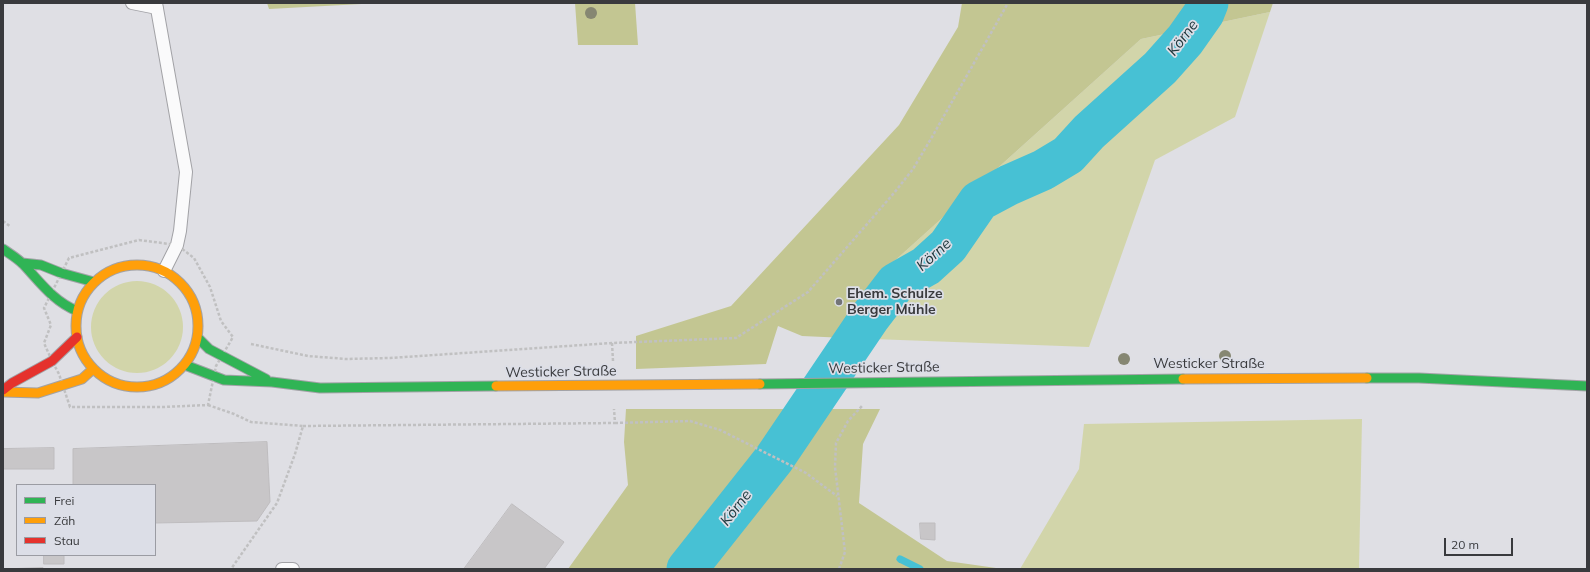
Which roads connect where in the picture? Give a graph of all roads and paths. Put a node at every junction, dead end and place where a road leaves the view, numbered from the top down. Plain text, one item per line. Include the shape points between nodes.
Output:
1 (132, 3) edge
2 (1008, 3) edge
3 (157, 6) edge
4 (177, 245) junction
5 (3, 248) edge
6 (22, 263) junction
7 (164, 270) junction
8 (62, 273) junction
9 (94, 282) junction
10 (50, 294) junction
11 (78, 311) junction
12 (76, 337) junction
13 (232, 337) junction
14 (198, 338) junction
15 (239, 340) dead end
16 (245, 342) dead end
17 (612, 343) junction
18 (221, 356) junction
19 (52, 361) junction
20 (613, 361) dead end
21 (185, 365) junction
22 (93, 369) junction
23 (214, 377) junction
24 (272, 382) junction
25 (62, 385) junction
26 (1587, 386) edge
27 (3, 391) edge
28 (864, 404) dead end
29 (208, 405) junction
30 (614, 409) dead end
31 (615, 423) junction
32 (303, 426) junction
33 (837, 497) junction
34 (231, 569) edge
35 (282, 569) edge
36 (292, 569) edge
37 (839, 569) edge

1 - 3 lane
2 - 17 path via 913,168 808,292 736,338
3 - 4 lane via 186,172
4 - 7 lane
4 - 8 path via 139,240 69,258
4 - 13 path via 194,258 210,286 221,321
5 - 6 street
6 - 8 street via 42,265
6 - 10 street
7 - 9 street via 146,265 127,265 109,271
7 - 14 street via 185,287 192,299 199,324
8 - 9 street
8 - 10 path
9 - 11 street via 84,295
10 - 11 street via 65,306
10 - 19 path via 44,308 51,325 44,343
11 - 12 street
12 - 19 street
12 - 22 street via 82,354
13 - 15 path
13 - 18 path
14 - 18 street
14 - 21 street
16 - 17 path via 308,356 346,359
17 - 20 path
18 - 23 path
18 - 24 street
19 - 25 path
19 - 27 street via 12,383
21 - 22 street via 162,383 133,388 118,385
21 - 23 street, Westicker Straße
22 - 25 street via 82,379
23 - 24 street, Westicker Straße via 224,380
23 - 29 path
24 - 26 street, Westicker Straße via 320,388 352,388 1069,379 1419,378
25 - 27 street via 38,393
25 - 29 path via 70,407
28 - 33 path via 848,421 836,443 834,467
29 - 32 path via 251,422
30 - 31 path
31 - 32 path
31 - 33 path via 690,420 720,430 806,474
32 - 34 path via 277,503
33 - 37 path via 845,552
35 - 36 lane

